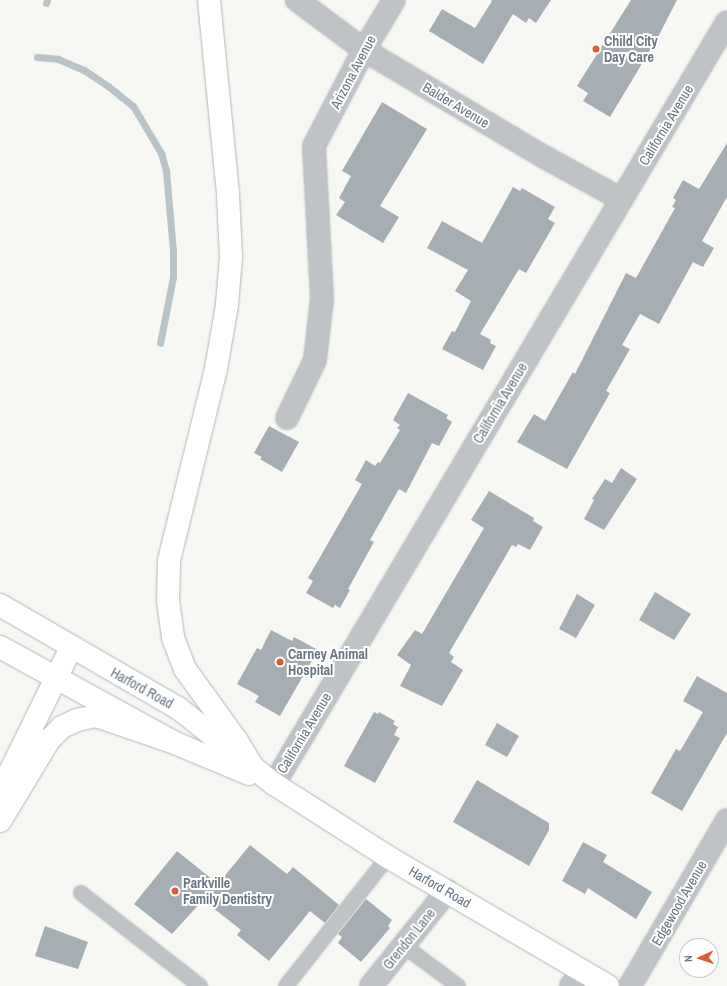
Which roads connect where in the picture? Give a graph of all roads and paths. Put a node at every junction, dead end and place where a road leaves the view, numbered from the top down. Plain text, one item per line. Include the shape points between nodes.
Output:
1 (209, 0) edge
2 (298, 0) edge
3 (394, 0) edge
4 (727, 22) edge
5 (364, 50) junction
6 (621, 200) junction
7 (287, 418) dead end
8 (0, 605) edge
9 (0, 647) edge
10 (71, 648) junction
11 (54, 679) junction
12 (175, 743) junction
13 (253, 768) junction
14 (274, 784) junction
15 (0, 792) edge
16 (727, 820) edge
17 (0, 821) edge
18 (388, 857) junction
19 (447, 891) junction
20 (82, 893) dead end
21 (404, 946) junction
22 (577, 979) edge
23 (200, 986) edge
24 (286, 986) edge
25 (371, 986) edge
26 (458, 986) edge
27 (608, 986) edge
28 (630, 986) edge

1 - 13 main road via 228,195 231,257 227,305 216,369 169,561 168,601 173,638 185,669 238,742
2 - 5 street, Balder Avenue
3 - 5 street, Arizona Avenue
4 - 6 street, California Avenue
5 - 6 street, Balder Avenue
5 - 7 street, Arizona Avenue via 314,146 322,299 315,360
6 - 14 street, California Avenue
8 - 10 main road, Harford Road
9 - 11 main road, Harford Road
10 - 11 main road
10 - 13 main road, Harford Road via 178,708
11 - 12 main road, Harford Road
11 - 15 main road
12 - 14 main road, Harford Road
12 - 17 main road via 96,716 77,720 62,727 49,740
13 - 14 main road, Harford Road
14 - 18 main road, Harford Road
16 - 28 street, Edgewood Avenue
18 - 19 main road, Harford Road
18 - 24 lane
19 - 21 street, Grendon Lane
19 - 22 main road, Harford Road
20 - 23 lane
21 - 25 street, Grendon Lane
21 - 26 lane
22 - 27 main road, Harford Road

